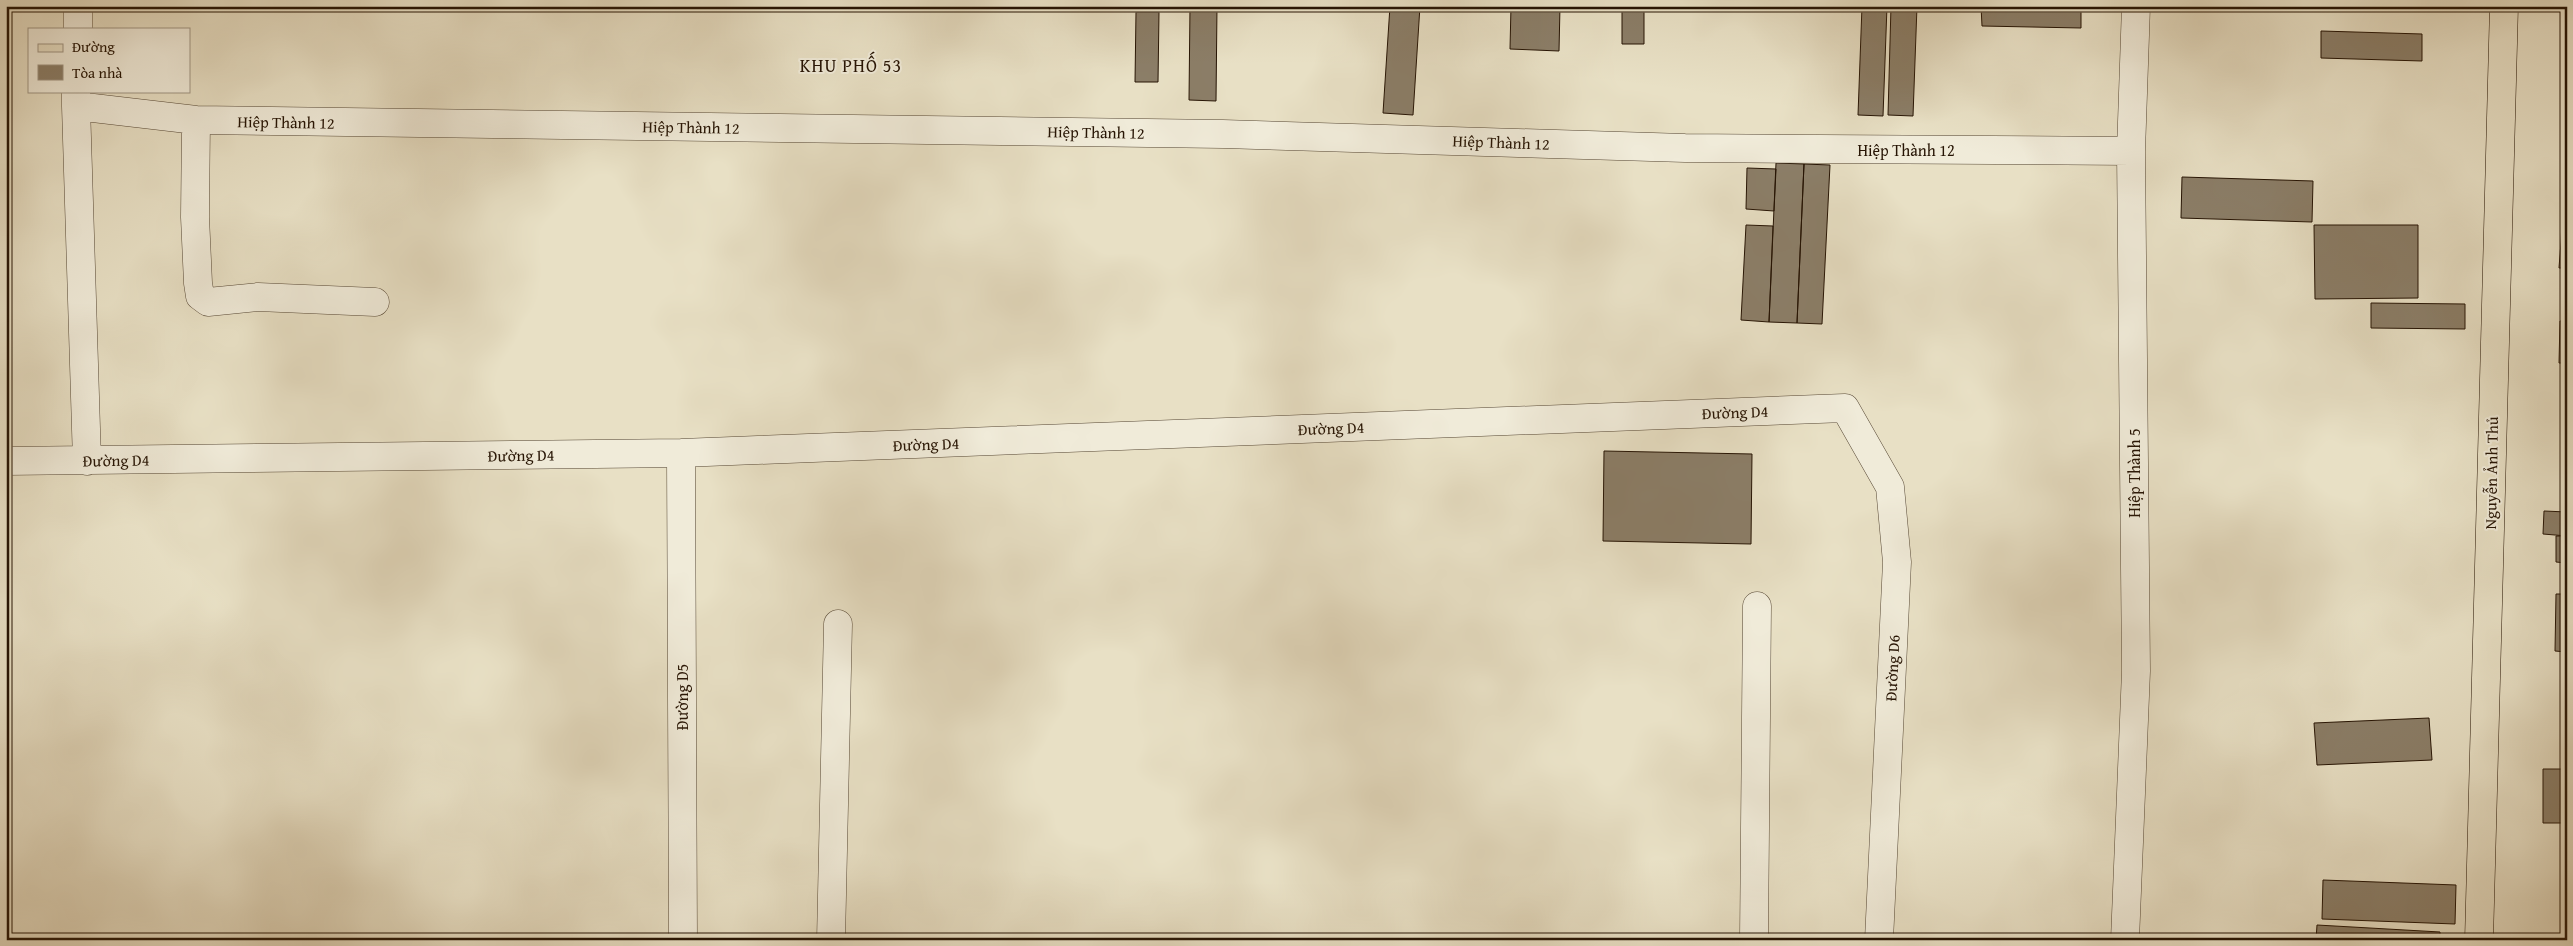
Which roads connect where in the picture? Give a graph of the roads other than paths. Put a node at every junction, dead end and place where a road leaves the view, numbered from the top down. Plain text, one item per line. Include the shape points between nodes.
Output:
1 (78, 6) edge
2 (2136, 6) edge
3 (2504, 6) edge
4 (78, 28) edge
5 (76, 98) edge
6 (196, 120) junction
7 (2131, 151) junction
8 (375, 302) dead end
9 (1845, 408) joint
10 (681, 453) junction
11 (6, 461) edge
12 (87, 461) junction
13 (1757, 606) dead end
14 (838, 624) dead end
15 (683, 940) edge
16 (831, 940) edge
17 (1754, 940) edge
18 (1879, 940) edge
19 (2125, 940) edge
20 (2479, 940) edge

1 - 4 street
2 - 7 street, Hiệp Thành 5
3 - 20 main road, Nguyễn Ảnh Thủ
5 - 6 street, Hiệp Thành 12
5 - 12 street
6 - 7 street, Hiệp Thành 12 via 1223,134 1684,148
6 - 8 street via 195,226 200,296 208,302 258,297
7 - 19 street, Hiệp Thành 5 via 2136,671
9 - 10 street, Đường D4
9 - 18 street, Đường D6 via 1890,487 1897,562
10 - 12 street, Đường D4
10 - 15 street, Đường D5
11 - 12 street, Đường D4
13 - 17 street
14 - 16 street

